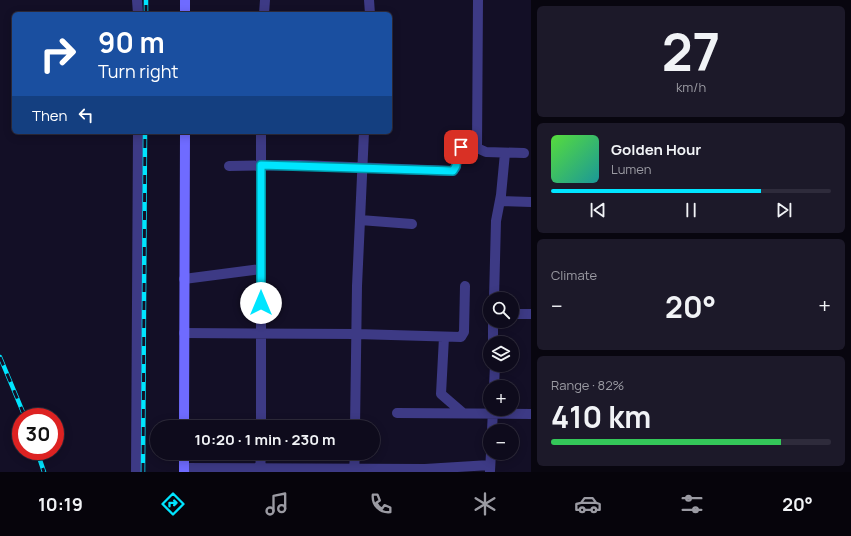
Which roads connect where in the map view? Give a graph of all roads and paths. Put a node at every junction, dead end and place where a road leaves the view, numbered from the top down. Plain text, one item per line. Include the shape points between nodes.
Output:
1 (138, 0) edge
2 (185, 0) edge
3 (265, 0) edge
4 (369, 0) edge
5 (478, 0) edge
6 (138, 12) edge
7 (185, 12) edge
8 (264, 12) edge
9 (370, 12) edge
10 (138, 134) edge
11 (185, 134) edge
12 (261, 134) edge
13 (364, 134) edge
14 (477, 148) junction
15 (505, 153) junction
16 (524, 153) dead end
17 (261, 165) junction
18 (229, 166) dead end
19 (362, 168) junction
20 (500, 201) junction
21 (531, 202) edge
22 (360, 220) junction
23 (412, 224) dead end
24 (261, 269) junction
25 (184, 278) junction
26 (465, 286) dead end
27 (494, 292) edge
28 (519, 314) edge
29 (531, 314) edge
30 (261, 333) junction
31 (184, 334) junction
32 (356, 334) junction
33 (444, 337) junction
34 (483, 412) edge
35 (397, 413) dead end
36 (463, 413) junction
37 (519, 413) edge
38 (531, 414) edge
39 (184, 420) edge
40 (261, 420) edge
41 (355, 420) edge
42 (355, 460) edge
43 (490, 469) edge
44 (184, 470) edge
45 (261, 470) edge
46 (354, 470) edge
47 (136, 472) edge

1 - 6 street
2 - 7 street
3 - 8 street
4 - 9 street
5 - 14 street
10 - 47 street
11 - 25 street
12 - 17 street
13 - 19 street
14 - 15 street via 486,152
14 - 19 street via 459,148 453,171
15 - 16 street
15 - 20 street
17 - 18 street
17 - 19 street
17 - 24 street
19 - 22 street
20 - 21 street
20 - 27 street via 496,221
22 - 23 street
22 - 32 street
24 - 25 street
24 - 30 street
25 - 31 street
26 - 33 street via 463,335
28 - 29 street
30 - 31 street
30 - 32 street
30 - 40 street
31 - 39 street
32 - 33 street
32 - 41 street
33 - 36 street via 441,394
34 - 36 street
35 - 36 street
37 - 38 street
42 - 46 street
43 - 46 street
44 - 45 street
45 - 46 street

